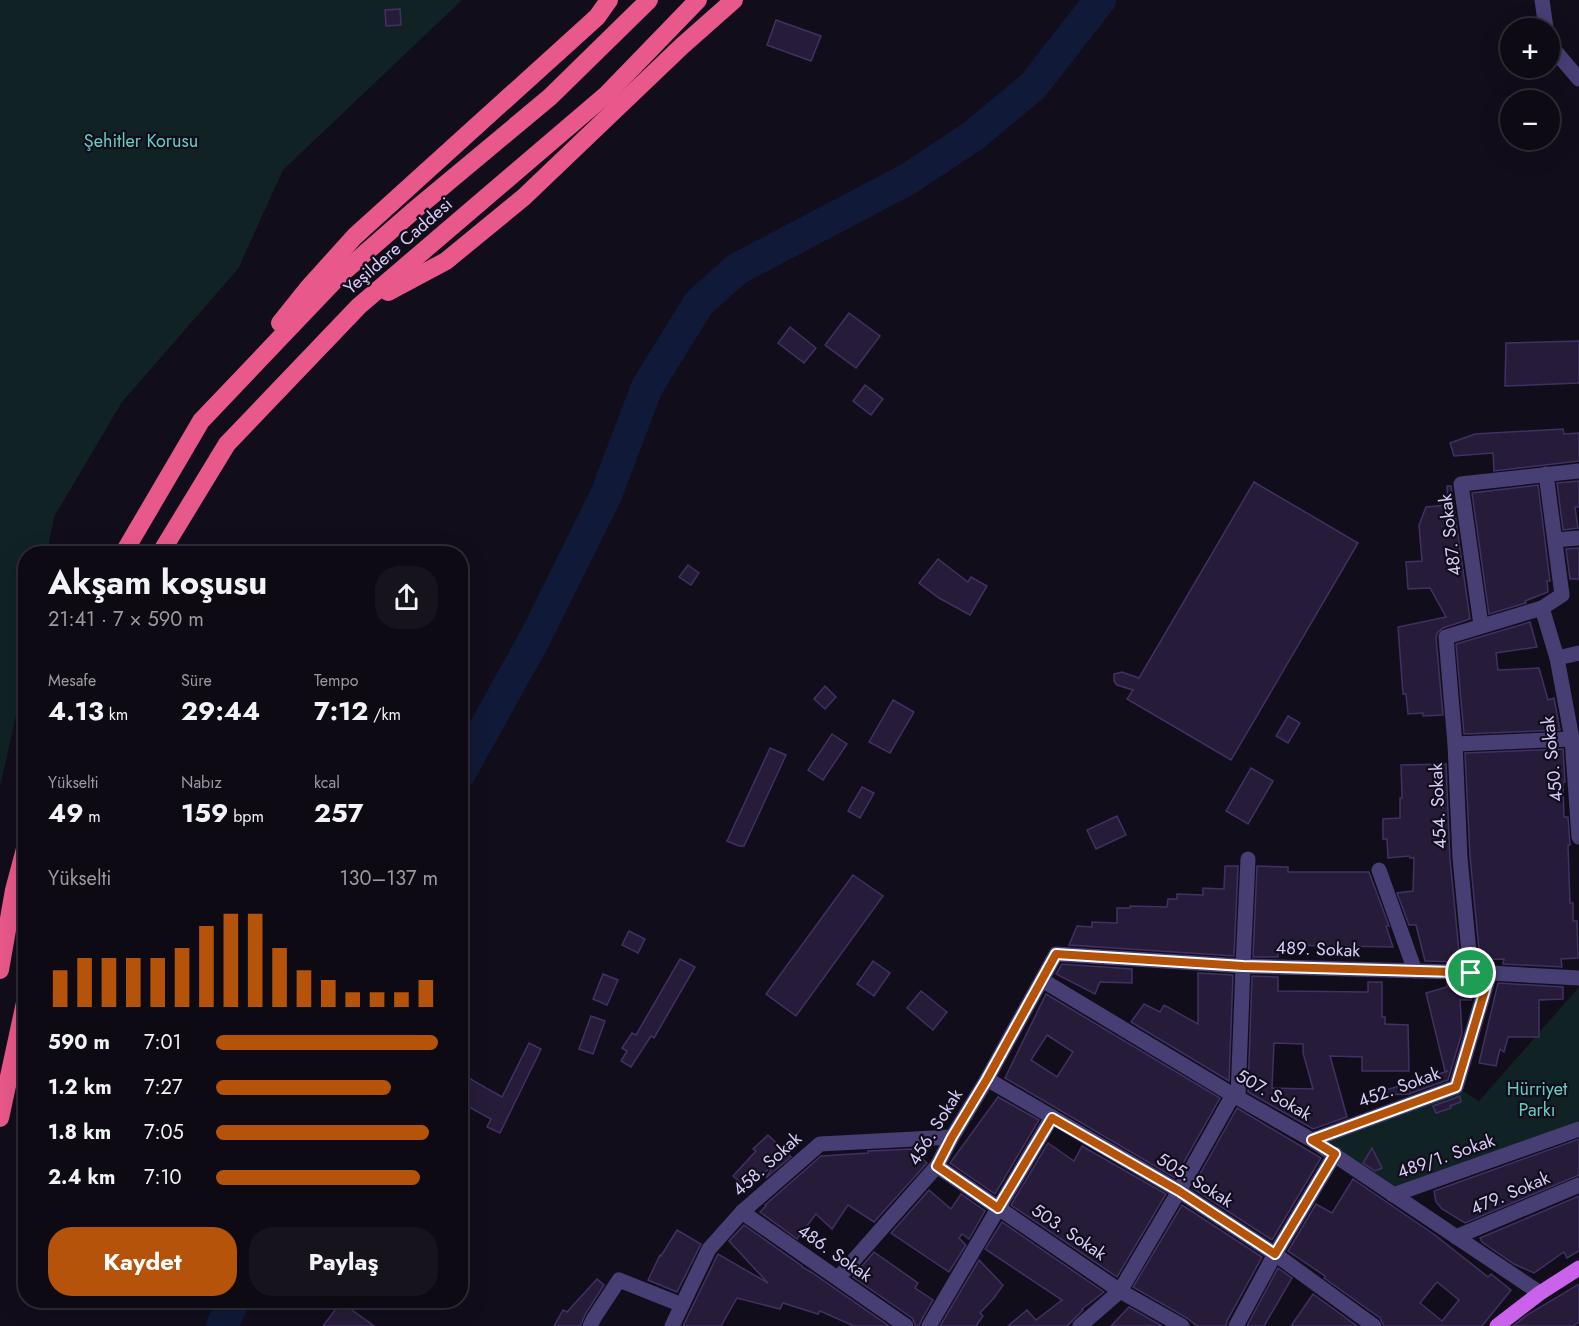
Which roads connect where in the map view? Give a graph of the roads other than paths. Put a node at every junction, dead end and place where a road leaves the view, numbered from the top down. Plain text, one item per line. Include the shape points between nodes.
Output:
1 (609, 0) edge
2 (649, 0) edge
3 (698, 0) edge
4 (734, 0) edge
5 (1542, 0) edge
6 (1545, 18) edge
7 (1560, 57) edge
8 (1579, 80) edge
9 (359, 306) junction
10 (201, 421) junction
11 (1579, 471) edge
12 (1546, 474) junction
13 (1579, 538) edge
14 (1555, 540) junction
15 (128, 546) edge
16 (165, 546) edge
17 (1542, 608) junction
18 (1482, 625) junction
19 (1579, 653) edge
20 (1557, 658) junction
21 (1572, 739) junction
22 (1455, 744) junction
23 (1577, 761) edge
24 (1579, 837) edge
25 (1248, 859) dead end
26 (1379, 870) dead end
27 (18, 875) edge
28 (1056, 954) joint
29 (1243, 966) junction
30 (0, 970) edge
31 (1415, 971) junction
32 (1471, 973) junction
33 (1490, 973) junction
34 (1579, 978) edge
35 (1042, 980) junction
36 (18, 1035) edge
37 (987, 1079) junction
38 (1236, 1096) junction
39 (0, 1118) edge
40 (1052, 1118) junction
41 (1579, 1129) edge
42 (952, 1137) junction
43 (1312, 1140) junction
44 (1335, 1154) junction
45 (937, 1166) junction
46 (1579, 1185) edge
47 (1179, 1191) junction
48 (1393, 1195) junction
49 (998, 1208) junction
50 (742, 1212) junction
51 (1456, 1237) junction
52 (1275, 1254) junction
53 (1579, 1268) edge
54 (838, 1278) junction
55 (1120, 1291) junction
56 (1540, 1293) junction
57 (682, 1305) junction
58 (1498, 1325) edge
59 (590, 1326) edge
60 (672, 1326) edge
61 (906, 1326) edge
62 (929, 1326) edge
63 (1080, 1326) edge
64 (1182, 1326) edge
65 (1236, 1326) edge
66 (1374, 1326) edge

1 - 10 highway via 597,17 355,236
2 - 10 highway, Yeşildere Caddesi via 550,97 339,276
3 - 9 highway, Yeşildere Caddesi via 607,94
4 - 9 highway via 524,197 464,247 446,261
5 - 6 street
7 - 8 street
9 - 16 highway, Yeşildere Caddesi via 227,444
10 - 15 highway, Yeşildere Caddesi
11 - 12 street, 487. Sokak
12 - 14 street
12 - 18 street, 487. Sokak via 1461,484
13 - 14 street
14 - 17 street via 1562,595
17 - 18 street
17 - 20 street, 450. Sokak
18 - 22 street, 454. Sokak via 1446,637
19 - 20 street
20 - 21 street, 450. Sokak
21 - 22 street
21 - 23 street, 450. Sokak
22 - 32 street, 454. Sokak
23 - 24 street, 450. Sokak
25 - 29 street
26 - 31 street
27 - 30 highway
28 - 29 street, 489. Sokak
28 - 35 street, 456. Sokak
29 - 31 street, 489. Sokak
29 - 38 street
31 - 32 street, 489. Sokak
32 - 33 street, 489. Sokak
33 - 34 street, 489. Sokak
33 - 43 street, 452. Sokak via 1456,1087
35 - 37 street, 456. Sokak
35 - 38 street, 507. Sokak
36 - 39 highway
37 - 40 street, 505. Sokak
37 - 42 street, 456. Sokak
38 - 43 street, 507. Sokak
38 - 47 street
40 - 47 street, 505. Sokak
40 - 49 street
41 - 48 street, 489/1. Sokak
42 - 45 street, 456. Sokak
42 - 50 street, 458. Sokak via 820,1144
43 - 44 street, 507. Sokak
44 - 48 street, 507. Sokak
44 - 52 street
45 - 49 street, 503. Sokak
45 - 54 street, 456. Sokak
46 - 51 street, 479. Sokak
47 - 52 street, 505. Sokak
47 - 55 street
48 - 51 street, 507. Sokak
49 - 55 street, 503. Sokak
49 - 62 street
50 - 54 street, 486. Sokak
50 - 57 street, 458. Sokak via 709,1249
51 - 56 street, 507. Sokak
52 - 65 street
52 - 66 street, 505. Sokak
53 - 56 main road
54 - 61 street, 486. Sokak
55 - 63 street
55 - 64 street, 503. Sokak
56 - 58 main road
57 - 59 street via 619,1280
57 - 60 street, 458. Sokak

